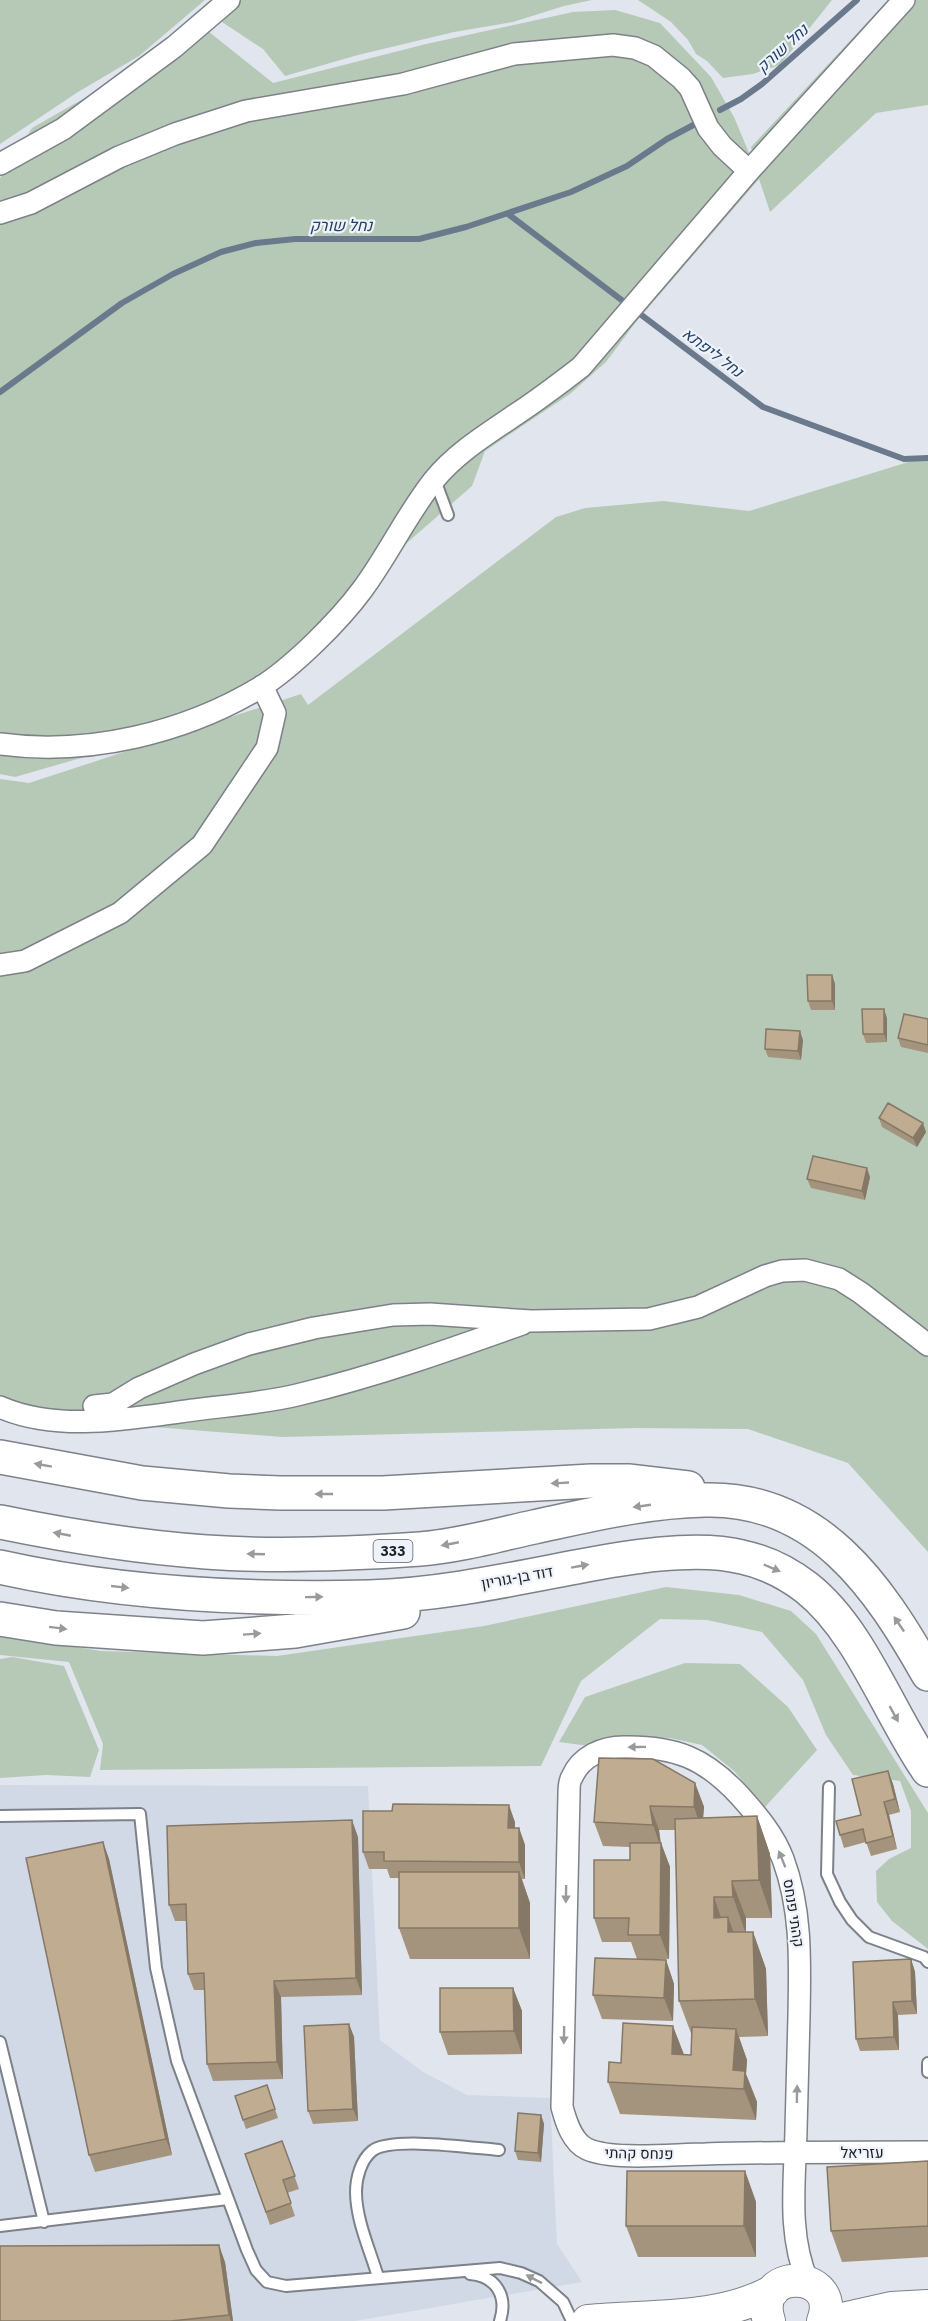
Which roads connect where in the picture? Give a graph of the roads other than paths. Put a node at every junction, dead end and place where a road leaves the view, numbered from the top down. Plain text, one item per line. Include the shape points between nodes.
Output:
1 (229, 0) edge
2 (904, 0) edge
3 (0, 164) edge
4 (749, 171) junction
5 (0, 213) edge
6 (435, 479) junction
7 (448, 515) dead end
8 (262, 686) junction
9 (0, 744) edge
10 (0, 965) edge
11 (531, 1321) junction
12 (928, 1345) edge
13 (94, 1406) dead end
14 (0, 1407) edge
15 (0, 1457) edge
16 (782, 1514) junction
17 (0, 1522) edge
18 (0, 1567) edge
19 (523, 1577) junction
20 (0, 1619) edge
21 (928, 1674) edge
22 (928, 1770) edge
23 (829, 1787) dead end
24 (0, 1816) edge
25 (928, 1962) edge
26 (565, 1977) joint
27 (0, 2042) edge
28 (928, 2063) edge
29 (928, 2072) edge
30 (499, 2150) dead end
31 (796, 2152) junction
32 (928, 2152) edge
33 (228, 2199) junction
34 (44, 2222) junction
35 (0, 2226) edge
36 (794, 2229) junction
37 (455, 2272) junction
38 (378, 2277) junction
39 (795, 2299) edge
40 (928, 2306) edge
41 (891, 2308) junction
42 (658, 2319) edge
43 (500, 2321) edge
44 (572, 2321) edge
45 (588, 2321) edge
46 (833, 2321) edge

1 - 3 street via 174,47 63,129
2 - 4 street
4 - 5 street via 708,128 690,88 681,78 654,56 614,45 514,54 403,84 246,111 119,157 31,203
4 - 6 street via 581,367 467,447
6 - 7 lane
6 - 8 street via 362,590 312,645
8 - 9 street via 204,715 146,735 79,746
8 - 10 street via 275,713 267,748 202,845 120,913 25,961
11 - 12 street via 666,1316 698,1307 765,1276 805,1270 839,1280 861,1293
11 - 13 street via 393,1315 314,1328 249,1344 139,1388 113,1404
11 - 14 street via 299,1395 81,1422 14,1413
16 -> 15 main road via 703,1490 628,1481 332,1494 229,1491 142,1483
16 -> 17 main road, 333 via 745,1503 671,1502 424,1549 284,1555 145,1546
21 -> 16 main road, 333 via 878,1592 844,1555
18 -> 19 main road, דוד בן-גוריון via 89,1584 274,1598 372,1597
20 -> 19 main road via 56,1628 203,1638 295,1631 399,1613
19 -> 22 main road, דוד בן-גוריון via 633,1556 699,1553 741,1556 777,1570 807,1588 843,1627
23 - 25 lane via 827,1874 840,1902 869,1937 924,1957
24 - 33 lane via 140,1814 156,1968 177,2061
26 -> 31 street, פנחס קהתי via 562,2107 567,2125 584,2148 622,2155
31 -> 26 street, קהתי פנחס via 801,1943 792,1890 783,1858 759,1816 712,1770 683,1753 650,1747 612,1747 585,1760 571,1777
27 - 34 lane
28 - 29 lane
30 - 38 lane via 393,2143 373,2150 358,2174 356,2193
31 - 32 street, עזריאל
31 - 36 street
33 - 34 lane
33 - 38 lane via 251,2260 267,2282 286,2286
34 - 35 lane
36 - 39 street via 800,2261
36 - 39 street via 788,2260
37 - 38 lane
37 - 43 lane via 480,2275 499,2288 503,2307
44 -> 37 lane via 553,2292 521,2273 500,2268
39 - 41 street via 843,2299
39 - 42 street via 761,2299 735,2311
40 - 41 street
41 - 46 street
42 - 45 street

